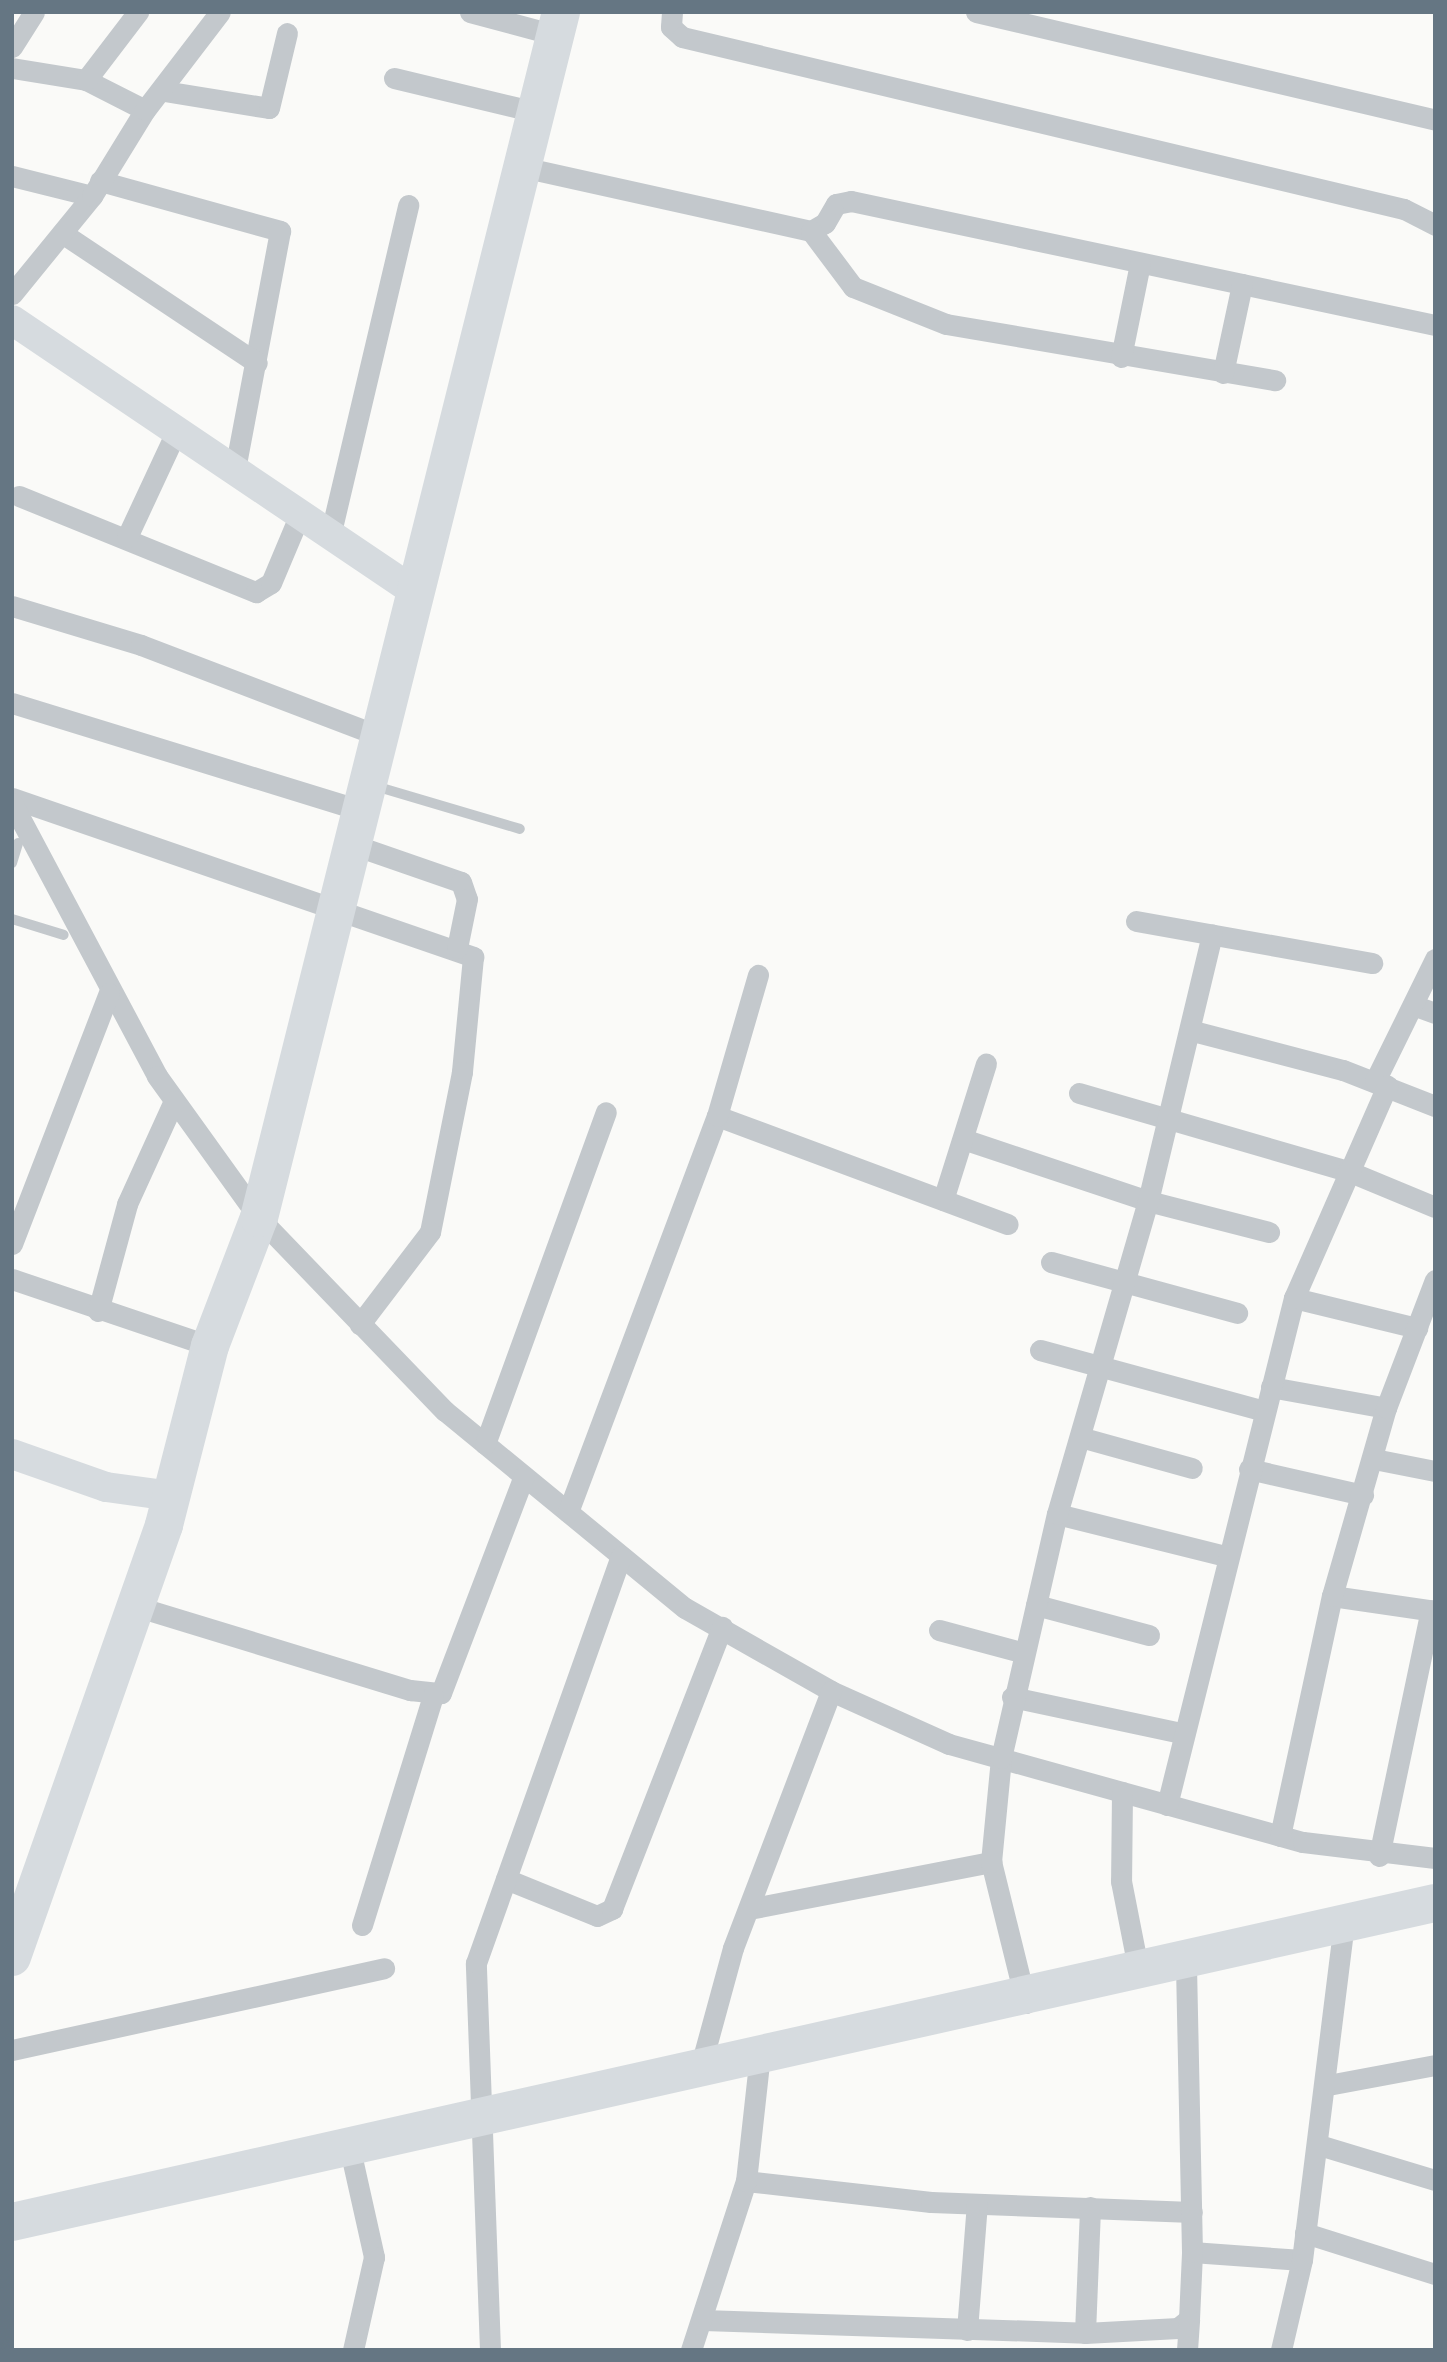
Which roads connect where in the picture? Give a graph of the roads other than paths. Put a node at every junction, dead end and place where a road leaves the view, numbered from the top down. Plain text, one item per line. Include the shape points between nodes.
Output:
1 (34, 12) edge
2 (138, 12) edge
3 (220, 12) edge
4 (470, 12) edge
5 (672, 12) edge
6 (976, 12) edge
7 (1009, 16) edge
8 (558, 24) edge
9 (287, 33) dead end
10 (12, 47) edge
11 (12, 68) edge
12 (394, 78) dead end
13 (86, 80) junction
14 (164, 91) junction
15 (145, 110) junction
16 (536, 112) junction
17 (1435, 120) edge
18 (522, 167) junction
19 (12, 177) edge
20 (96, 188) junction
21 (408, 205) dead end
22 (1435, 225) edge
23 (811, 231) junction
24 (62, 233) junction
25 (1140, 264) junction
26 (1242, 284) junction
27 (12, 294) edge
28 (12, 320) edge
29 (1435, 325) edge
30 (1121, 357) junction
31 (257, 363) junction
32 (1223, 373) junction
33 (1275, 380) dead end
34 (176, 432) junction
35 (234, 474) junction
36 (19, 496) dead end
37 (300, 514) junction
38 (331, 532) junction
39 (127, 537) junction
40 (418, 594) junction
41 (12, 607) edge
42 (12, 703) edge
43 (382, 737) junction
44 (12, 800) edge
45 (362, 814) junction
46 (520, 830) dead end
47 (18, 843) dead end
48 (12, 863) edge
49 (338, 907) junction
50 (12, 919) edge
51 (1136, 921) dead end
52 (64, 935) dead end
53 (1212, 935) junction
54 (457, 948) junction
55 (1435, 959) edge
56 (1372, 963) dead end
57 (758, 975) dead end
58 (109, 993) junction
59 (1413, 1005) junction
60 (1435, 1013) edge
61 (1193, 1031) junction
62 (986, 1064) dead end
63 (1381, 1083) junction
64 (1079, 1093) dead end
65 (174, 1101) junction
66 (1435, 1106) edge
67 (606, 1112) dead end
68 (717, 1115) junction
69 (1167, 1118) junction
70 (963, 1139) junction
71 (1348, 1171) junction
72 (943, 1200) junction
73 (1148, 1201) junction
74 (1435, 1206) edge
75 (259, 1218) junction
76 (1008, 1224) dead end
77 (1269, 1233) dead end
78 (12, 1244) edge
79 (1051, 1262) dead end
80 (12, 1279) edge
81 (1435, 1280) edge
82 (1124, 1284) junction
83 (1294, 1298) junction
84 (98, 1311) junction
85 (1237, 1313) dead end
86 (360, 1324) junction
87 (1417, 1328) junction
88 (210, 1346) junction
89 (1040, 1350) dead end
90 (1100, 1367) junction
91 (1271, 1387) junction
92 (1386, 1408) junction
93 (1265, 1411) junction
94 (1080, 1437) junction
95 (485, 1444) junction
96 (12, 1454) edge
97 (1374, 1459) junction
98 (1192, 1468) dead end
99 (1249, 1469) junction
100 (1435, 1471) edge
101 (524, 1476) junction
102 (1363, 1495) junction
103 (172, 1496) junction
104 (568, 1512) junction
105 (1057, 1514) junction
106 (621, 1556) junction
107 (1225, 1556) junction
108 (1332, 1596) junction
109 (1036, 1605) junction
110 (135, 1606) junction
111 (1433, 1611) edge
112 (722, 1627) junction
113 (939, 1629) dead end
114 (1149, 1635) dead end
115 (1024, 1653) junction
116 (831, 1691) junction
117 (433, 1696) junction
118 (1012, 1697) junction
119 (1182, 1733) junction
120 (1001, 1758) junction
121 (1122, 1792) junction
122 (1167, 1805) junction
123 (1280, 1836) junction
124 (1379, 1856) junction
125 (1435, 1858) edge
126 (992, 1862) junction
127 (506, 1879) junction
128 (1435, 1903) edge
129 (748, 1909) junction
130 (1435, 1921) edge
131 (362, 1925) dead end
132 (1344, 1934) junction
133 (16, 1936) edge
134 (1186, 1967) junction
135 (384, 1968) dead end
136 (1138, 1968) junction
137 (1025, 2003) junction
138 (12, 2050) edge
139 (761, 2064) junction
140 (701, 2065) junction
141 (1435, 2065) edge
142 (1328, 2085) junction
143 (486, 2125) junction
144 (1319, 2145) junction
145 (351, 2154) junction
146 (1435, 2180) edge
147 (746, 2181) junction
148 (141, 2201) junction
149 (977, 2204) junction
150 (1090, 2207) junction
151 (1192, 2212) junction
152 (12, 2221) edge
153 (1305, 2233) junction
154 (12, 2239) edge
155 (1192, 2252) junction
156 (1302, 2260) junction
157 (1435, 2274) edge
158 (1189, 2319) junction
159 (703, 2320) junction
160 (967, 2330) junction
161 (1085, 2333) junction
162 (352, 2350) edge
163 (490, 2350) edge
164 (691, 2350) edge
165 (1187, 2350) edge
166 (1281, 2350) edge

1 - 10 street
2 - 13 street
3 - 14 street
4 - 8 street
5 - 22 street via 671,26 682,37 1404,209
6 - 7 street
7 - 17 street
8 - 16 highway
9 - 14 street via 269,108
11 - 13 street
12 - 16 street
13 - 15 street
14 - 15 street
15 - 20 street
16 - 18 highway
18 - 23 street
18 - 40 highway
19 - 20 street
20 - 24 street
20 - 31 street via 280,231
21 - 38 street
23 - 25 street via 825,223 836,204 851,201
23 - 30 street via 841,278 872,296 946,324
24 - 27 street
24 - 31 street
25 - 26 street
25 - 30 street
26 - 29 street
26 - 32 street
28 - 34 street
30 - 32 street
31 - 35 street
32 - 33 street
34 - 35 street
34 - 39 street
35 - 37 street
36 - 39 street
37 - 38 street
37 - 39 street via 262,592
38 - 40 street
40 - 43 highway
41 - 43 street via 141,645
42 - 45 street
43 - 45 highway
44 - 49 street
44 - 58 street
45 - 46 lane
45 - 49 highway
45 - 54 street via 461,882 467,899
47 - 48 lane
49 - 54 street
49 - 75 highway
50 - 52 lane
51 - 53 street
53 - 56 street
53 - 61 street
54 - 86 street via 473,957 477,967 434,1217 422,1250
55 - 59 street
57 - 68 street
58 - 65 street
58 - 78 street
59 - 60 street
59 - 63 street
61 - 63 street
61 - 69 street
62 - 70 street
63 - 66 street
63 - 71 street
64 - 69 street
65 - 75 street
65 - 84 street via 127,1204
67 - 95 street
68 - 72 street
68 - 104 street
69 - 71 street
69 - 73 street
70 - 72 street
70 - 73 street
71 - 74 street
71 - 83 street
72 - 76 street
73 - 77 street
73 - 82 street
75 - 86 street
75 - 88 highway
79 - 82 street
80 - 84 street
81 - 87 street
82 - 85 street
82 - 90 street
83 - 87 street
83 - 91 street
84 - 88 street
86 - 95 street
87 - 92 street
88 - 103 highway
89 - 90 street
90 - 93 street
90 - 94 street
91 - 92 street
91 - 93 street
92 - 97 street
93 - 99 street
94 - 98 street
94 - 105 street
95 - 101 street
96 - 103 street via 106,1487
97 - 100 street
97 - 102 street
99 - 102 street
99 - 107 street
101 - 104 street
101 - 117 street via 448,1680
102 - 108 street
103 - 110 highway
104 - 106 street
105 - 107 street
105 - 109 street
106 - 112 street via 685,1608
106 - 127 street
107 - 119 street
108 - 111 street
108 - 123 street
109 - 114 street
109 - 115 street
110 - 117 street
110 - 133 highway
111 - 124 street
112 - 116 street
112 - 127 street via 611,1909 597,1916
113 - 115 street
115 - 118 street
116 - 120 street via 949,1744
116 - 129 street
117 - 131 street
118 - 119 street
118 - 120 street
119 - 122 street
120 - 121 street
120 - 126 street
121 - 122 street
121 - 136 street via 1121,1881
122 - 123 street
123 - 124 street
124 - 125 street
126 - 129 street
126 - 137 street
127 - 143 street via 476,1964 473,2002
128 - 132 highway
129 - 140 street
130 - 132 highway
132 - 134 highway
132 - 142 street
134 - 136 highway
134 - 137 highway
134 - 151 street
135 - 138 street
136 - 137 highway
137 - 139 highway
139 - 140 highway
139 - 143 highway
139 - 147 street
140 - 143 highway
141 - 142 street
142 - 144 street
143 - 145 highway
143 - 163 street
144 - 146 street
144 - 153 street
145 - 148 highway
145 - 162 street via 374,2257
147 - 149 street
147 - 159 street
148 - 152 highway
148 - 154 highway
149 - 150 street
149 - 160 street
150 - 151 street
150 - 161 street
151 - 155 street
153 - 156 street
153 - 157 street
155 - 156 street
155 - 158 street
156 - 166 street
158 - 161 street via 1169,2330
158 - 165 street
159 - 160 street
159 - 164 street
160 - 161 street

